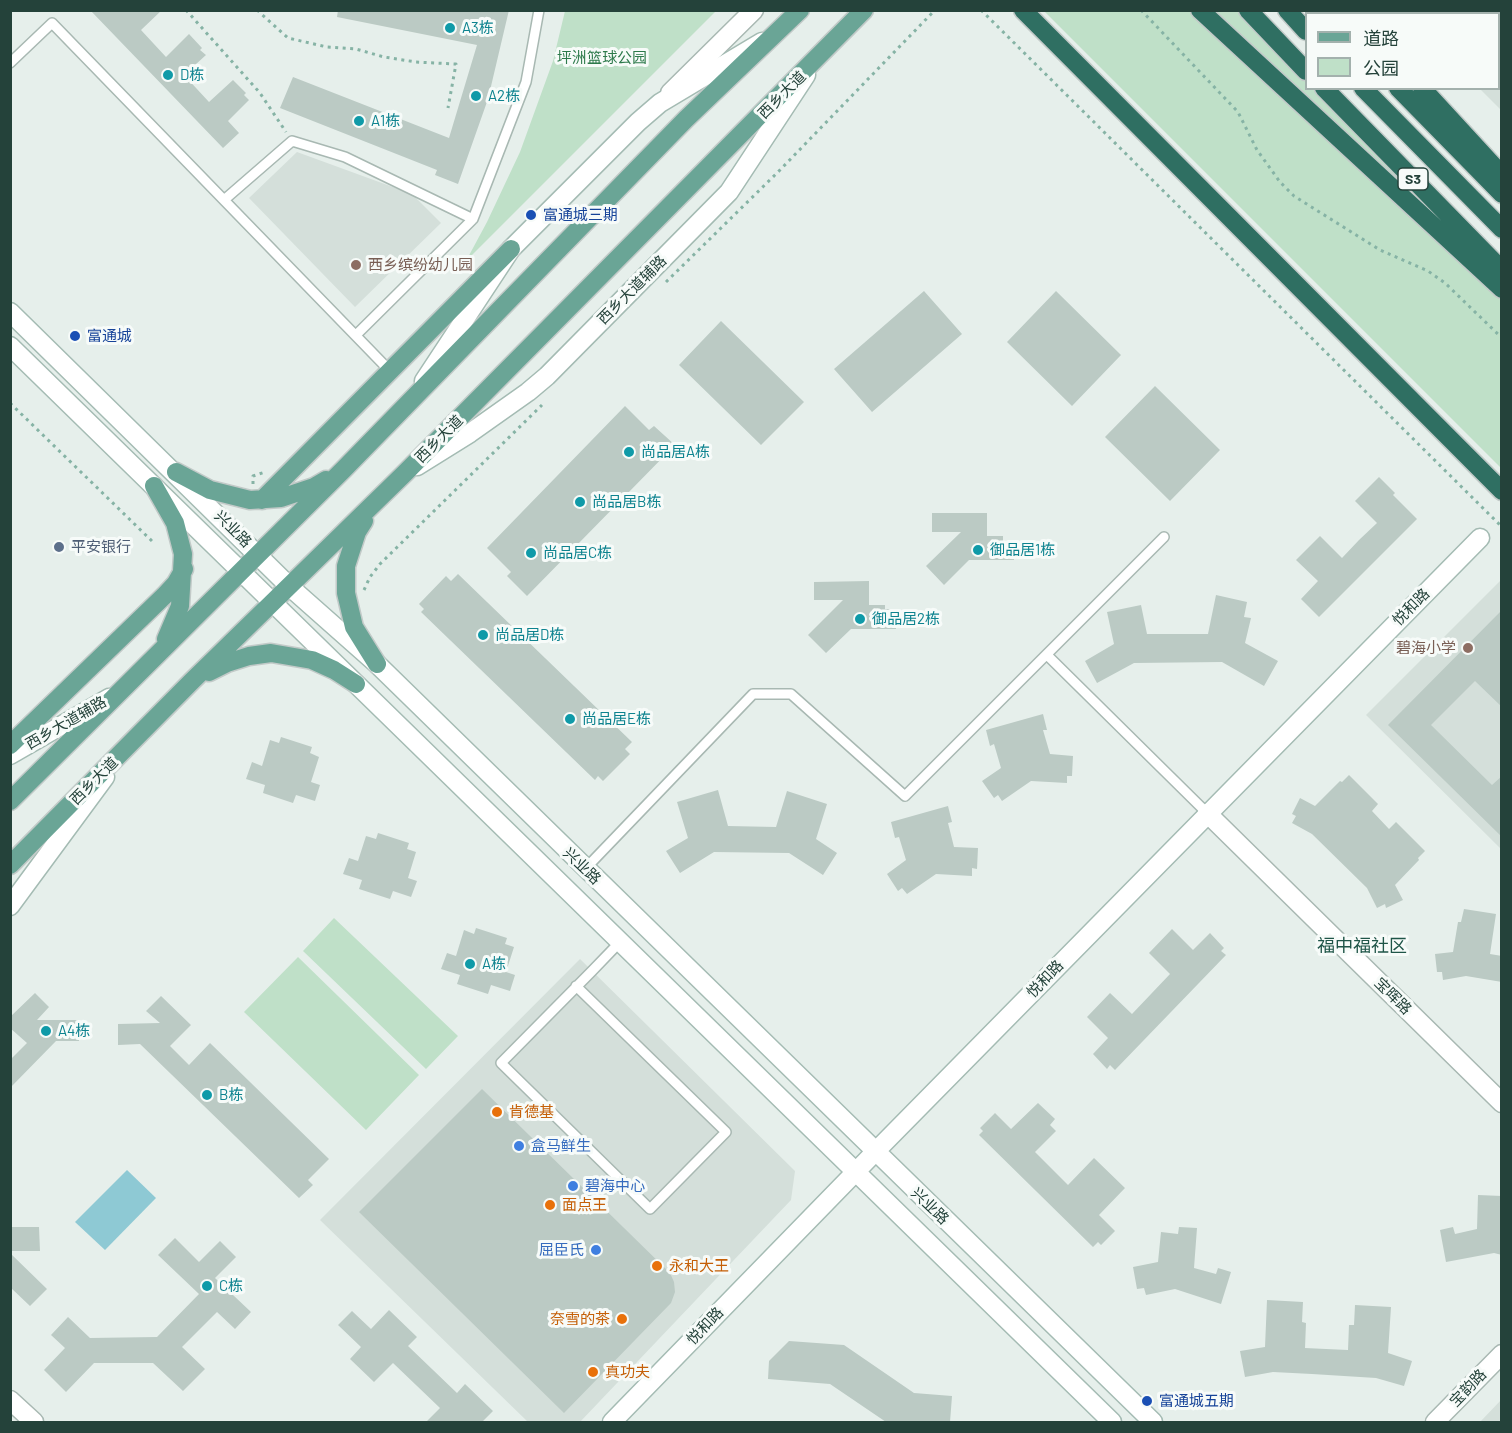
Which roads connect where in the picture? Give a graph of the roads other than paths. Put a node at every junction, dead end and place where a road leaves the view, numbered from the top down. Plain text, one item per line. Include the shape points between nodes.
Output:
1 (539, 10) edge
2 (754, 10) edge
3 (800, 10) edge
4 (864, 10) edge
5 (1023, 10) edge
6 (1200, 10) edge
7 (1248, 10) edge
8 (1287, 10) edge
9 (1305, 30) edge
10 (779, 31) junction
11 (814, 62) junction
12 (10, 63) edge
13 (1305, 69) edge
14 (1326, 90) edge
15 (1365, 90) edge
16 (1400, 90) edge
17 (1424, 90) edge
18 (660, 103) junction
19 (1502, 175) edge
20 (1502, 194) edge
21 (224, 200) junction
22 (473, 219) junction
23 (1502, 229) edge
24 (511, 249) junction
25 (1502, 270) edge
26 (1502, 289) edge
27 (10, 312) edge
28 (356, 335) junction
29 (10, 346) edge
30 (390, 371) junction
31 (417, 393) junction
32 (343, 470) junction
33 (176, 472) junction
34 (405, 473) junction
35 (154, 486) junction
36 (1502, 491) edge
37 (262, 500) junction
38 (376, 501) junction
39 (1164, 537) dead end
40 (1480, 538) dead end
41 (257, 554) junction
42 (184, 568) junction
43 (240, 571) junction
44 (290, 587) junction
45 (273, 603) junction
46 (1047, 655) junction
47 (152, 660) junction
48 (377, 664) junction
49 (192, 681) junction
50 (356, 684) junction
51 (121, 691) junction
52 (10, 745) edge
53 (121, 754) junction
54 (10, 755) edge
55 (10, 801) edge
56 (1207, 813) junction
57 (10, 865) edge
58 (585, 869) junction
59 (10, 906) edge
60 (619, 943) junction
61 (576, 986) junction
62 (1502, 1103) edge
63 (875, 1152) junction
64 (855, 1172) junction
65 (1502, 1354) edge
66 (10, 1400) edge
67 (34, 1422) edge
68 (612, 1422) edge
69 (1112, 1422) edge
70 (1153, 1422) edge
71 (1434, 1422) edge

1 - 22 lane via 526,82
2 - 18 street
3 - 10 main road
4 - 11 main road, 西乡大道
5 - 36 highway
6 - 26 highway
7 - 13 highway
8 - 9 highway
10 - 18 street
10 - 31 main road via 686,118
11 - 34 main road, 西乡大道
11 - 34 street, 西乡大道辅路 via 729,192 547,376 470,433
12 - 21 lane via 52,23
14 - 25 highway, S3
15 - 23 highway
16 - 20 highway
17 - 19 highway
18 - 24 street
21 - 22 lane via 292,141 345,157
21 - 28 lane
22 - 28 lane
24 - 30 main road
24 - 31 street
27 - 33 street, 兴业路
28 - 30 lane
29 - 35 street, 兴业路
30 - 37 main road
31 - 32 main road
32 - 37 main road via 314,487
32 - 41 main road
33 - 37 main road via 210,490
33 - 41 street, 兴业路
34 - 38 main road, 西乡大道
35 - 42 main road via 175,523
35 - 43 street, 兴业路
38 - 44 main road, 西乡大道
38 - 48 main road via 357,532 345,580 354,627
39 - 46 lane
40 - 56 street, 悦和路
41 - 43 main road
41 - 44 street, 兴业路
42 - 47 main road via 175,621
42 - 52 main road via 164,596
43 - 45 street, 兴业路
43 - 47 main road
44 - 45 main road, 西乡大道
44 - 48 street, 兴业路
45 - 49 main road, 西乡大道
45 - 50 street, 兴业路
46 - 56 lane
46 - 58 lane via 905,796 791,694 753,694
47 - 51 main road
48 - 58 street, 兴业路
49 - 50 main road via 227,663 271,653 312,660
49 - 53 main road, 西乡大道
50 - 60 street, 兴业路
51 - 54 street, 西乡大道辅路
51 - 55 main road
53 - 57 main road, 西乡大道
53 - 59 street
56 - 62 street, 宝晖路
56 - 63 street, 悦和路
58 - 63 street, 兴业路
60 - 61 lane
60 - 64 street, 兴业路
61 - 61 lane via 501,1063 650,1209 726,1132
63 - 64 street, 悦和路
63 - 70 street, 兴业路
64 - 68 street, 悦和路
64 - 69 street, 兴业路
65 - 71 street, 宝韵路
66 - 67 street

